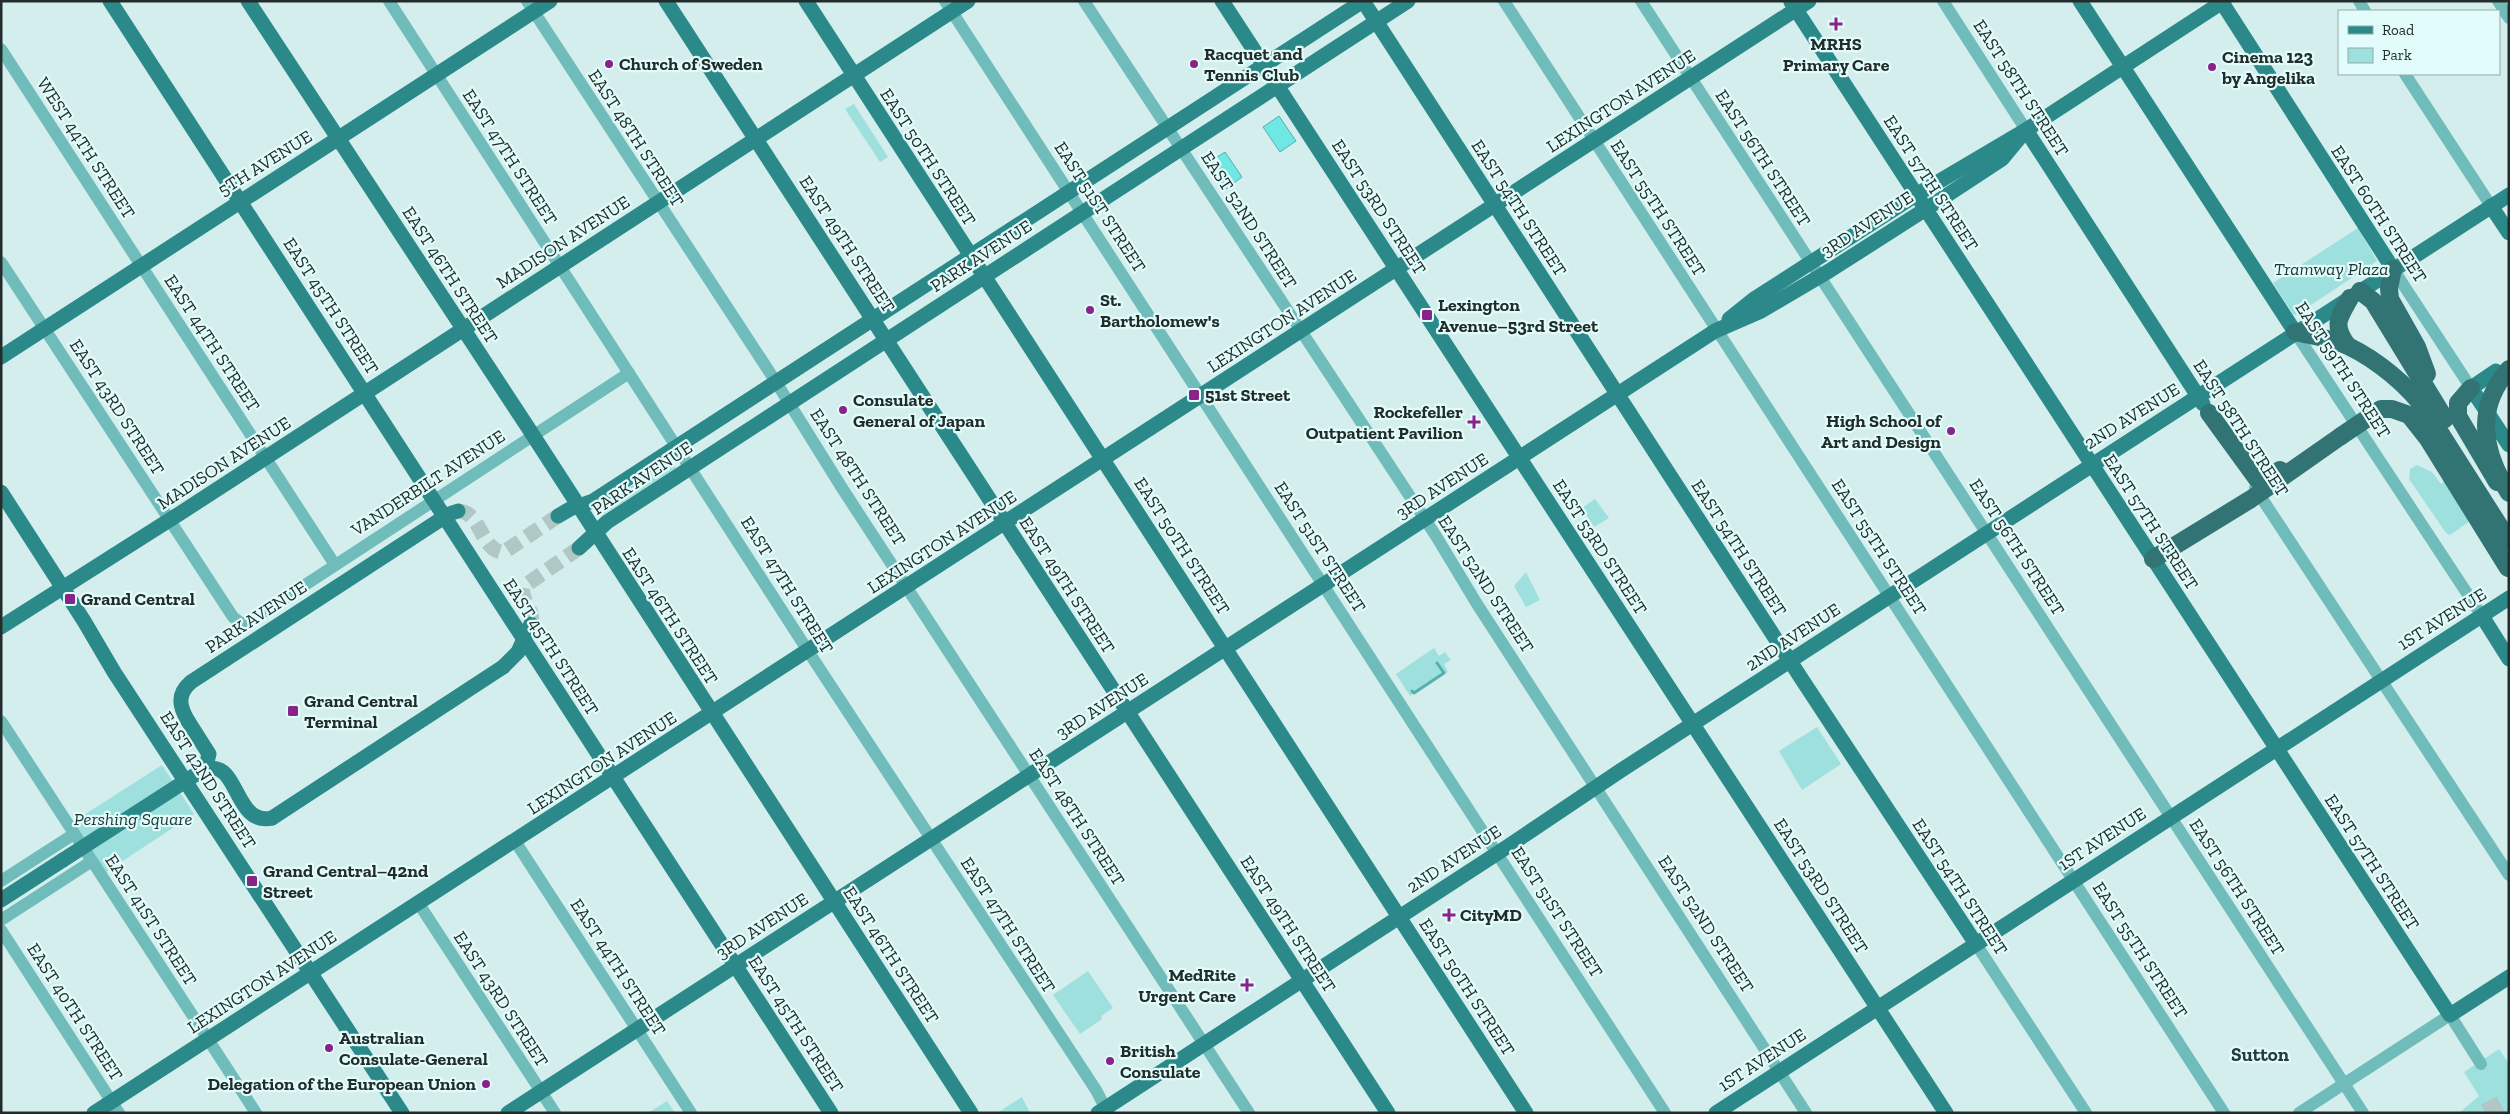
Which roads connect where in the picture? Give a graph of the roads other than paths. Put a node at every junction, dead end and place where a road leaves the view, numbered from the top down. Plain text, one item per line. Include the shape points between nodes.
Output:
1 (110, 1) edge
2 (248, 1) edge
3 (389, 1) edge
4 (550, 1) edge
5 (666, 1) edge
6 (806, 1) edge
7 (968, 1) edge
8 (1084, 1) edge
9 (1222, 1) edge
10 (1363, 1) edge
11 (1408, 1) edge
12 (1504, 1) edge
13 (1641, 1) edge
14 (1943, 1) edge
15 (2080, 1) edge
16 (2498, 1) edge
17 (2222, 2) edge
18 (1798, 4) edge
19 (949, 6) edge
20 (530, 7) edge
21 (2509, 18) edge
22 (1376, 22) junction
23 (1, 49) edge
24 (1265, 66) junction
25 (2123, 67) junction
26 (2407, 75) edge
27 (437, 76) junction
28 (853, 76) junction
29 (1690, 78) junction
30 (1278, 86) junction
31 (1168, 128) junction
32 (2026, 130) junction
33 (338, 138) junction
34 (756, 139) junction
35 (1594, 141) junction
36 (1182, 148) junction
37 (1976, 176) junction
38 (1941, 179) junction
39 (1070, 192) junction
40 (1916, 194) junction
41 (2509, 195) edge
42 (239, 201) junction
43 (657, 203) junction
44 (1495, 206) junction
45 (2491, 206) junction
46 (1926, 209) junction
47 (1083, 212) junction
48 (2509, 233) edge
49 (971, 256) junction
50 (1, 262) edge
51 (1811, 263) junction
52 (142, 265) junction
53 (560, 265) junction
54 (1397, 269) junction
55 (2393, 270) junction
56 (984, 277) junction
57 (1820, 277) junction
58 (2355, 294) junction
59 (874, 319) junction
60 (45, 328) junction
61 (464, 330) junction
62 (1716, 331) junction
63 (1300, 332) junction
64 (2296, 332) junction
65 (887, 340) junction
66 (2347, 345) junction
67 (1, 358) edge
68 (2502, 370) edge
69 (629, 373) junction
70 (776, 382) junction
71 (2471, 388) junction
72 (365, 393) junction
73 (1618, 394) junction
74 (1201, 396) junction
75 (2198, 397) junction
76 (2434, 401) junction
77 (790, 403) junction
78 (2209, 413) junction
79 (533, 436) junction
80 (2509, 445) edge
81 (678, 446) junction
82 (2315, 455) junction
83 (266, 458) junction
84 (1519, 458) junction
85 (1103, 460) junction
86 (2091, 464) junction
87 (691, 467) junction
88 (1, 492) edge
89 (2509, 493) edge
90 (2260, 494) junction
91 (434, 500) junction
92 (2509, 501) edge
93 (578, 507) junction
94 (458, 511) dead end
95 (558, 516) tunnel mouth
96 (2509, 518) edge
97 (170, 520) junction
98 (1424, 520) junction
99 (1005, 524) junction
100 (1987, 533) junction
101 (595, 534) junction
102 (2509, 540) edge
103 (579, 548) tunnel mouth
104 (2153, 559) junction
105 (335, 565) junction
106 (2509, 569) edge
107 (1324, 584) junction
108 (62, 587) junction
109 (908, 587) junction
110 (1890, 595) junction
111 (2509, 598) edge
112 (2482, 616) junction
113 (247, 623) joint
114 (531, 624) tunnel mouth
115 (1, 627) edge
116 (1226, 648) junction
117 (808, 651) junction
118 (2509, 659) edge
119 (1790, 662) junction
120 (2381, 680) junction
121 (1127, 712) junction
122 (711, 714) junction
123 (1, 721) edge
124 (1692, 724) junction
125 (2276, 748) junction
126 (198, 773) junction
127 (1029, 775) junction
128 (613, 778) junction
129 (1596, 787) junction
130 (2171, 817) junction
131 (74, 834) junction
132 (932, 838) junction
133 (515, 841) junction
134 (1498, 853) junction
135 (92, 861) junction
136 (2509, 875) edge
137 (2074, 880) junction
138 (1, 881) edge
139 (1, 900) edge
140 (834, 902) junction
141 (418, 904) junction
142 (1400, 917) junction
143 (1, 920) edge
144 (1, 930) edge
145 (1976, 944) junction
146 (736, 965) junction
147 (311, 973) junction
148 (2509, 977) edge
149 (1302, 980) junction
150 (1878, 1008) junction
151 (2450, 1015) junction
152 (637, 1029) junction
153 (208, 1039) junction
154 (1204, 1044) junction
155 (2481, 1064) dead end
156 (1779, 1072) junction
157 (2344, 1084) junction
158 (541, 1091) junction
159 (115, 1107) edge
160 (1104, 1111) edge
161 (94, 1113) edge
162 (256, 1113) edge
163 (402, 1113) edge
164 (508, 1113) edge
165 (555, 1113) edge
166 (691, 1113) edge
167 (831, 1113) edge
168 (971, 1113) edge
169 (1249, 1113) edge
170 (1388, 1113) edge
171 (1526, 1113) edge
172 (1665, 1113) edge
173 (1716, 1113) edge
174 (1806, 1113) edge
175 (1946, 1113) edge
176 (2086, 1113) edge
177 (2224, 1113) edge
178 (2300, 1113) edge
179 (2363, 1113) edge

1 - 42 main road, EAST 45TH STREET
2 - 33 main road, EAST 46TH STREET
3 - 27 street, EAST 47TH STREET
4 - 20 main road, 5TH AVENUE
5 - 34 main road, EAST 49TH STREET
6 - 28 main road, EAST 50TH STREET
7 - 19 main road, MADISON AVENUE
8 - 31 street, EAST 52ND STREET
9 - 24 main road, EAST 53RD STREET
10 - 22 main road, EAST 54TH STREET
10 - 24 main road, PARK AVENUE
11 - 22 main road, PARK AVENUE
12 - 35 street, EAST 55TH STREET
13 - 29 street, EAST 56TH STREET
14 - 32 street, EAST 58TH STREET
15 - 25 main road, EAST 59TH STREET
16 - 21 street
17 - 25 main road, 3RD AVENUE
17 - 55 main road, EAST 60TH STREET
18 - 29 main road, LEXINGTON AVENUE
18 - 40 main road, EAST 57TH STREET
19 - 28 main road, MADISON AVENUE
19 - 39 street, EAST 51ST STREET
20 - 27 main road, 5TH AVENUE
20 - 43 street, EAST 48TH STREET
22 - 30 main road, PARK AVENUE
22 - 44 main road, EAST 54TH STREET
23 - 52 street, WEST 44TH STREET
24 - 30 main road, EAST 53RD STREET
24 - 31 main road, PARK AVENUE
25 - 32 main road, 3RD AVENUE
25 - 64 main road, EAST 59TH STREET
26 - 45 street
27 - 33 main road, 5TH AVENUE
27 - 53 street, EAST 47TH STREET
28 - 34 main road, MADISON AVENUE
28 - 49 main road, EAST 50TH STREET
29 - 35 main road, LEXINGTON AVENUE
29 - 51 street, EAST 56TH STREET
30 - 36 main road, PARK AVENUE
30 - 54 main road, EAST 53RD STREET
31 - 36 street, EAST 52ND STREET
31 - 39 main road, PARK AVENUE
32 - 37 main road, 3RD AVENUE via 2002,159
32 - 38 main road, 3RD AVENUE
32 - 75 main road, EAST 58TH STREET
33 - 42 main road, 5TH AVENUE
33 - 61 main road, EAST 46TH STREET
34 - 43 main road, MADISON AVENUE
34 - 59 main road, EAST 49TH STREET
35 - 44 main road, LEXINGTON AVENUE
35 - 62 street, EAST 55TH STREET
36 - 47 main road, PARK AVENUE
36 - 63 street, EAST 52ND STREET
37 - 38 main road
37 - 46 main road, 3RD AVENUE
38 - 40 main road, 3RD AVENUE
39 - 47 street, EAST 51ST STREET
39 - 49 main road, PARK AVENUE
40 - 46 main road, EAST 57TH STREET
40 - 51 main road, 3RD AVENUE
41 - 45 main road, 2ND AVENUE
42 - 52 main road, 5TH AVENUE
42 - 72 main road, EAST 45TH STREET
43 - 53 main road, MADISON AVENUE
43 - 70 street, EAST 48TH STREET
44 - 54 main road, LEXINGTON AVENUE
44 - 73 main road, EAST 54TH STREET
45 - 48 main road
45 - 55 main road, 2ND AVENUE
46 - 57 main road, 3RD AVENUE
46 - 86 main road, EAST 57TH STREET
47 - 56 main road, PARK AVENUE
47 - 74 street, EAST 51ST STREET
49 - 56 main road, EAST 50TH STREET
49 - 59 main road, PARK AVENUE
50 - 60 street, EAST 43RD STREET
51 - 57 street, EAST 56TH STREET
51 - 62 main road, 3RD AVENUE via 1754,299
52 - 60 main road, 5TH AVENUE
52 - 83 street, EAST 44TH STREET
53 - 61 main road, MADISON AVENUE
53 - 69 street, EAST 47TH STREET
54 - 63 main road, LEXINGTON AVENUE
54 - 84 main road, EAST 53RD STREET
55 - 58 main road, 2ND AVENUE
55 - 71 street, EAST 60TH STREET
55 - 76 highway via 2388,288 2390,300 2422,355
56 - 65 main road, PARK AVENUE
56 - 85 main road, EAST 50TH STREET
57 - 62 main road, 3RD AVENUE via 1761,311
57 - 100 street, EAST 56TH STREET
58 - 64 main road, 2ND AVENUE
58 - 66 highway via 2338,326 2338,332
58 - 76 highway via 2373,301
59 - 65 main road, EAST 49TH STREET
59 - 70 main road, PARK AVENUE
60 - 67 main road, 5TH AVENUE
60 - 97 street, EAST 43RD STREET
61 - 72 main road, MADISON AVENUE
61 - 79 main road, EAST 46TH STREET
62 - 73 main road, 3RD AVENUE
62 - 110 street, EAST 55TH STREET
63 - 74 main road, LEXINGTON AVENUE
63 - 98 street, EAST 52ND STREET
64 - 66 highway
64 - 75 main road, 2ND AVENUE
64 - 112 street, EAST 59TH STREET
65 - 77 main road, PARK AVENUE
65 - 99 main road, EAST 49TH STREET
66 - 102 highway via 2418,400
68 - 71 main road
68 - 89 highway, bridge via 2485,433 2494,468
69 - 79 street, VANDERBILT AVENUE
69 - 81 street, EAST 47TH STREET
70 - 77 street, EAST 48TH STREET
70 - 81 main road, PARK AVENUE
71 - 80 main road, EAST 60TH STREET
71 - 92 highway via 2458,403 2459,420
72 - 83 main road, MADISON AVENUE
72 - 91 main road, EAST 45TH STREET
73 - 84 main road, 3RD AVENUE
73 - 119 main road, EAST 54TH STREET
74 - 85 main road, LEXINGTON AVENUE
74 - 107 street, EAST 51ST STREET
75 - 78 main road, EAST 58TH STREET
75 - 86 main road, 2ND AVENUE
76 - 96 highway
77 - 87 main road, PARK AVENUE
77 - 109 street, EAST 48TH STREET
78 - 82 highway via 2259,480
78 - 90 street, EAST 58TH STREET
79 - 91 street, VANDERBILT AVENUE
79 - 93 main road, EAST 46TH STREET
81 - 87 street, EAST 47TH STREET
81 - 93 main road, PARK AVENUE via 593,501
82 - 90 highway
82 - 106 highway, bridge via 2381,409 2392,408 2409,415 2428,439
83 - 97 main road, MADISON AVENUE
83 - 105 street, EAST 44TH STREET
84 - 98 main road, 3RD AVENUE
84 - 124 main road, EAST 53RD STREET
85 - 99 main road, LEXINGTON AVENUE
85 - 116 main road, EAST 50TH STREET
86 - 100 main road, 2ND AVENUE
86 - 104 main road, EAST 57TH STREET
87 - 101 main road, PARK AVENUE via 606,522
87 - 117 street, EAST 47TH STREET
88 - 108 main road, EAST 42ND STREET
90 - 104 highway
90 - 120 street, EAST 58TH STREET
91 - 105 street, VANDERBILT AVENUE
91 - 128 main road, EAST 45TH STREET
93 - 95 main road, PARK AVENUE
93 - 101 main road, EAST 46TH STREET
94 - 126 main road, PARK AVENUE, bridge via 185,687 180,700 182,710 209,754
97 - 108 main road, MADISON AVENUE
97 - 113 street, EAST 43RD STREET via 235,619 242,624
98 - 107 main road, 3RD AVENUE
98 - 129 street, EAST 52ND STREET
99 - 109 main road, LEXINGTON AVENUE
99 - 121 main road, EAST 49TH STREET
100 - 110 main road, 2ND AVENUE
100 - 130 street, EAST 56TH STREET
101 - 103 main road, PARK AVENUE
101 - 122 main road, EAST 46TH STREET
104 - 125 main road, EAST 57TH STREET
105 - 113 street, VANDERBILT AVENUE
107 - 116 main road, 3RD AVENUE
107 - 134 street, EAST 51ST STREET
108 - 115 main road, MADISON AVENUE
108 - 147 main road, EAST 42ND STREET
109 - 117 main road, LEXINGTON AVENUE
109 - 127 street, EAST 48TH STREET
110 - 119 main road, 2ND AVENUE
110 - 137 street, EAST 55TH STREET
111 - 112 main road, 1ST AVENUE
112 - 118 main road, EAST 59TH STREET
112 - 120 main road, 1ST AVENUE
114 - 126 main road, bridge via 520,649 509,663 272,818 262,819 251,814 219,769
116 - 121 main road, 3RD AVENUE
116 - 142 main road, EAST 50TH STREET
117 - 122 main road, LEXINGTON AVENUE
117 - 132 street, EAST 47TH STREET
119 - 124 main road, 2ND AVENUE
119 - 145 main road, EAST 54TH STREET
120 - 125 main road, 1ST AVENUE
120 - 136 street, EAST 58TH STREET
121 - 127 main road, 3RD AVENUE
121 - 149 main road, EAST 49TH STREET
122 - 128 main road, LEXINGTON AVENUE
122 - 140 main road, EAST 46TH STREET
123 - 131 street, EAST 41ST STREET
124 - 129 main road, 2ND AVENUE
124 - 150 main road, EAST 53RD STREET
125 - 130 main road, 1ST AVENUE
125 - 151 main road, EAST 57TH STREET
126 - 139 main road, bridge
127 - 132 main road, 3RD AVENUE
127 - 154 street, EAST 48TH STREET
128 - 133 main road, LEXINGTON AVENUE
128 - 146 main road, EAST 45TH STREET
129 - 134 main road, 2ND AVENUE
129 - 156 street, EAST 52ND STREET
130 - 137 main road, 1ST AVENUE
130 - 157 street, EAST 56TH STREET
131 - 135 street, EAST 41ST STREET
131 - 138 street
132 - 140 main road, 3RD AVENUE
132 - 160 street, EAST 47TH STREET
133 - 141 main road, LEXINGTON AVENUE
133 - 152 street, EAST 44TH STREET
134 - 142 main road, 2ND AVENUE
134 - 172 street, EAST 51ST STREET
135 - 143 street
135 - 153 street, EAST 41ST STREET
137 - 145 main road, 1ST AVENUE
137 - 177 street, EAST 55TH STREET
140 - 146 main road, 3RD AVENUE
140 - 168 main road, EAST 46TH STREET
141 - 147 main road, LEXINGTON AVENUE
141 - 158 street, EAST 43RD STREET
142 - 149 main road, 2ND AVENUE
142 - 171 main road, EAST 50TH STREET
144 - 159 street, EAST 40TH STREET
145 - 150 main road, 1ST AVENUE
145 - 176 street, EAST 54TH STREET
146 - 152 main road, 3RD AVENUE
146 - 167 main road, EAST 45TH STREET
147 - 153 main road, LEXINGTON AVENUE
147 - 163 main road, EAST 42ND STREET
148 - 151 main road
149 - 154 main road, 2ND AVENUE
149 - 170 main road, EAST 49TH STREET
150 - 156 main road, 1ST AVENUE
150 - 175 main road, EAST 53RD STREET
151 - 155 street, EAST 57TH STREET
151 - 157 street
152 - 158 main road, 3RD AVENUE
152 - 166 street, EAST 44TH STREET
153 - 159 main road, LEXINGTON AVENUE
153 - 162 street, EAST 41ST STREET
154 - 160 main road, 2ND AVENUE
154 - 169 street, EAST 48TH STREET
156 - 173 main road, 1ST AVENUE
156 - 174 street, EAST 52ND STREET
157 - 178 street
157 - 179 street, EAST 56TH STREET
158 - 164 main road, 3RD AVENUE
158 - 165 street, EAST 43RD STREET
159 - 161 main road, LEXINGTON AVENUE

